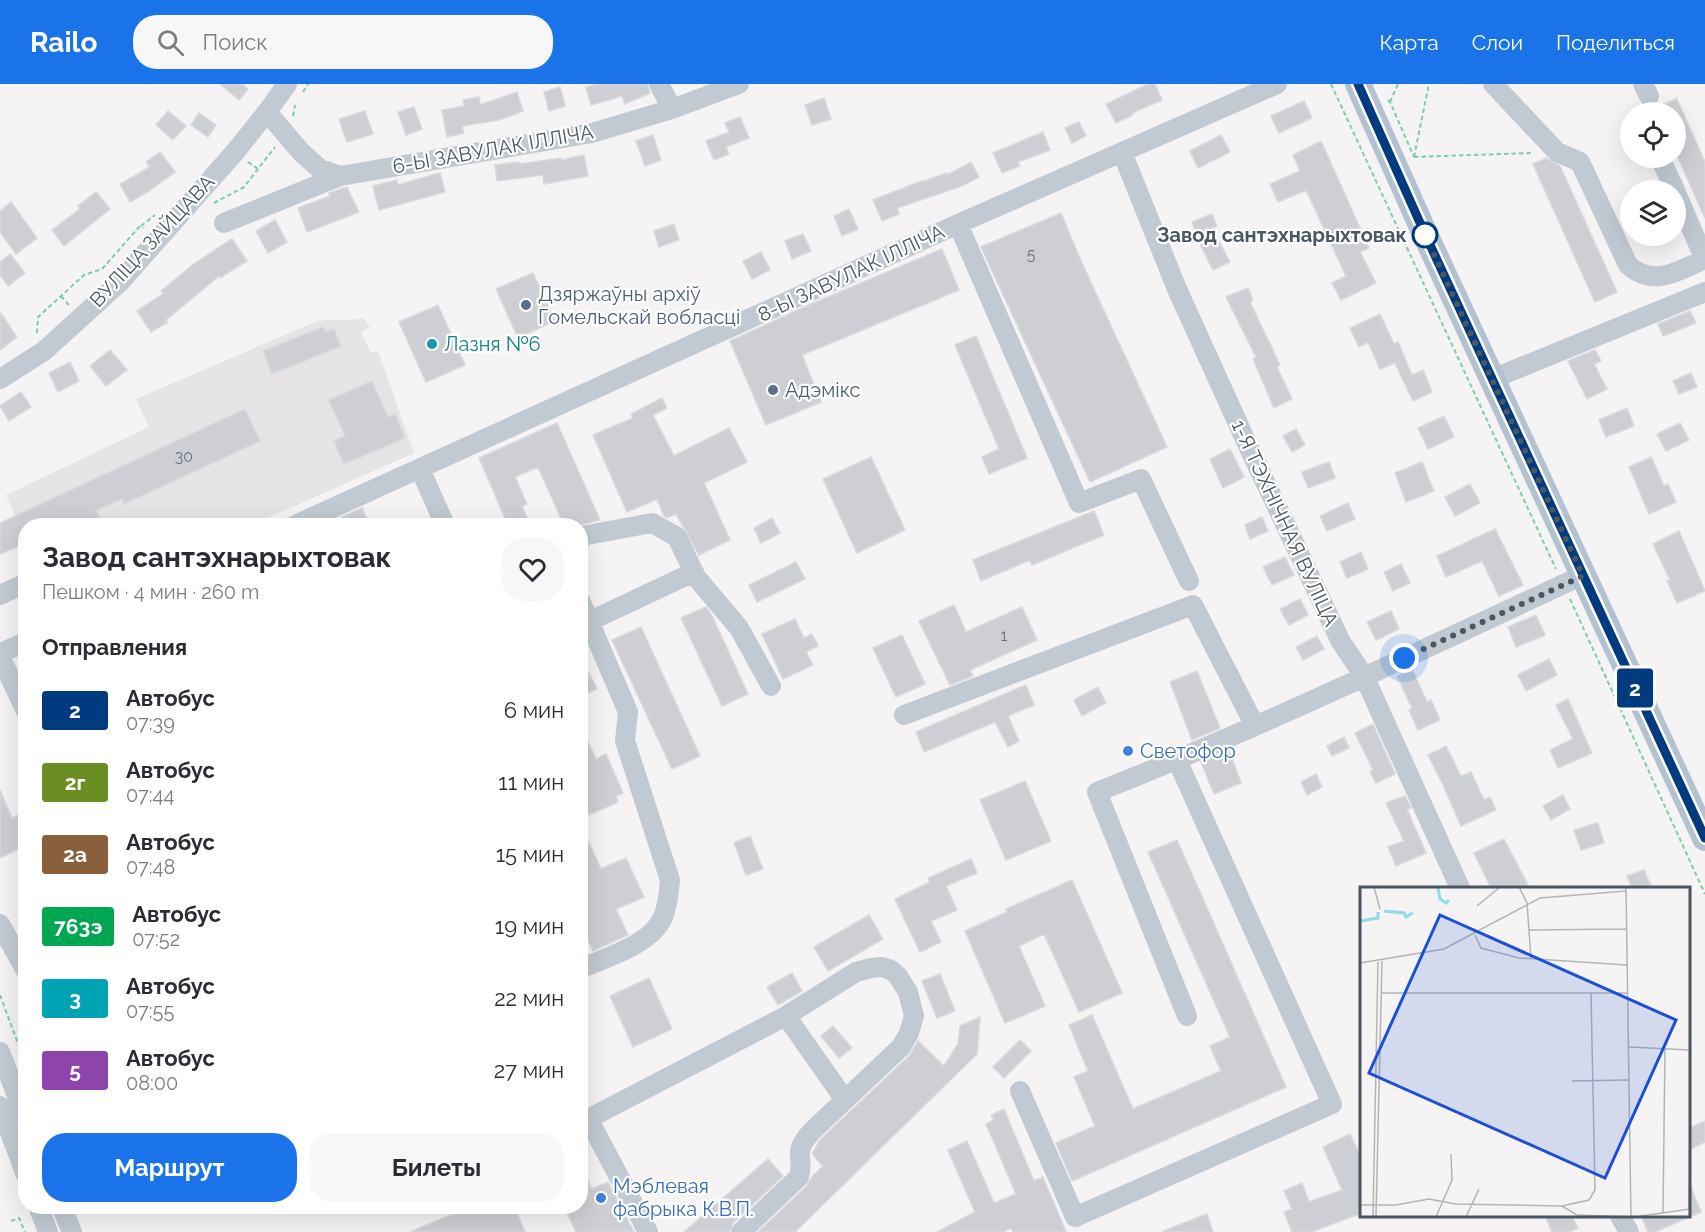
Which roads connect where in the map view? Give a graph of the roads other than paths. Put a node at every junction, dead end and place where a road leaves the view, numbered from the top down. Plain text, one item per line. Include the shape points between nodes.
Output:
1 (287, 84) edge
2 (659, 84) edge
3 (739, 84) edge
4 (1277, 84) edge
5 (1358, 84) edge
6 (1494, 84) edge
7 (672, 109) junction
8 (267, 112) junction
9 (1122, 152) junction
10 (340, 176) junction
11 (1686, 217) edge
12 (224, 223) dead end
13 (958, 224) junction
14 (1705, 259) edge
15 (1705, 292) edge
16 (0, 379) edge
17 (1492, 379) junction
18 (420, 469) junction
19 (311, 518) edge
20 (442, 518) edge
21 (588, 535) edge
22 (694, 572) junction
23 (1573, 580) junction
24 (1189, 581) dead end
25 (18, 587) edge
26 (0, 595) edge
27 (588, 615) edge
28 (591, 621) junction
29 (18, 646) edge
30 (0, 655) edge
31 (1364, 676) junction
32 (771, 686) dead end
33 (18, 694) edge
34 (904, 716) dead end
35 (1250, 729) junction
36 (1177, 760) junction
37 (1705, 838) edge
38 (1460, 887) edge
39 (0, 924) edge
40 (18, 952) edge
41 (588, 965) edge
42 (786, 1016) junction
43 (1187, 1016) dead end
44 (0, 1052) edge
45 (1020, 1091) dead end
46 (845, 1100) junction
47 (9, 1103) edge
48 (588, 1120) edge
49 (588, 1127) edge
50 (18, 1141) edge
51 (41, 1214) edge
52 (65, 1214) edge
53 (1621, 1217) edge
54 (1079, 1224) edge
55 (48, 1232) edge
56 (72, 1232) edge
57 (648, 1232) edge
58 (741, 1232) edge
59 (1629, 1232) edge

1 - 8 street, ВУЛІЦА ЗАЙЦАВА
2 - 7 street
3 - 7 street, 6-Ы ЗАВУЛАК ІЛЛІЧА
4 - 9 street, 8-Ы ЗАВУЛАК ІЛЛІЧА
5 - 17 main road
6 - 14 street via 1557,152 1580,162 1628,265 1635,271 1669,276
7 - 10 street, 6-Ы ЗАВУЛАК ІЛЛІЧА via 592,133
8 - 10 street via 300,152 320,169
8 - 16 street, ВУЛІЦА ЗАЙЦАВА via 120,282 44,351
9 - 13 street, 8-Ы ЗАВУЛАК ІЛЛІЧА
9 - 31 street, 1-Я ТЭХНІЧНАЯ ВУЛІЦА via 1177,290 1250,450 1341,642
10 - 12 street, 6-Ы ЗАВУЛАК ІЛЛІЧА
11 - 14 street
13 - 18 street, 8-Ы ЗАВУЛАК ІЛЛІЧА
13 - 24 street via 1079,502 1141,479
15 - 17 street
17 - 23 main road
18 - 19 street, 8-Ы ЗАВУЛАК ІЛЛІЧА
18 - 20 street
21 - 22 street via 651,524 677,537
22 - 28 street
22 - 32 street via 739,628
23 - 31 street
23 - 37 main road
25 - 26 street
27 - 28 street
28 - 41 street via 628,712 625,741 670,880 663,918 648,938
29 - 30 street
30 - 33 street
31 - 35 street
31 - 38 street, 1-Я ТЭХНІЧНАЯ ВУЛІЦА
34 - 35 street via 1193,605
35 - 36 street
36 - 43 street via 1097,792
36 - 54 street via 1332,1104
39 - 40 street
42 - 46 street
42 - 46 street via 856,972 882,967 898,976 908,992 914,1016 909,1033 901,1047
42 - 48 street
44 - 47 street
45 - 54 street
46 - 58 street via 801,1144 799,1177
47 - 50 street
49 - 57 street
51 - 55 street
52 - 56 street
53 - 59 street

